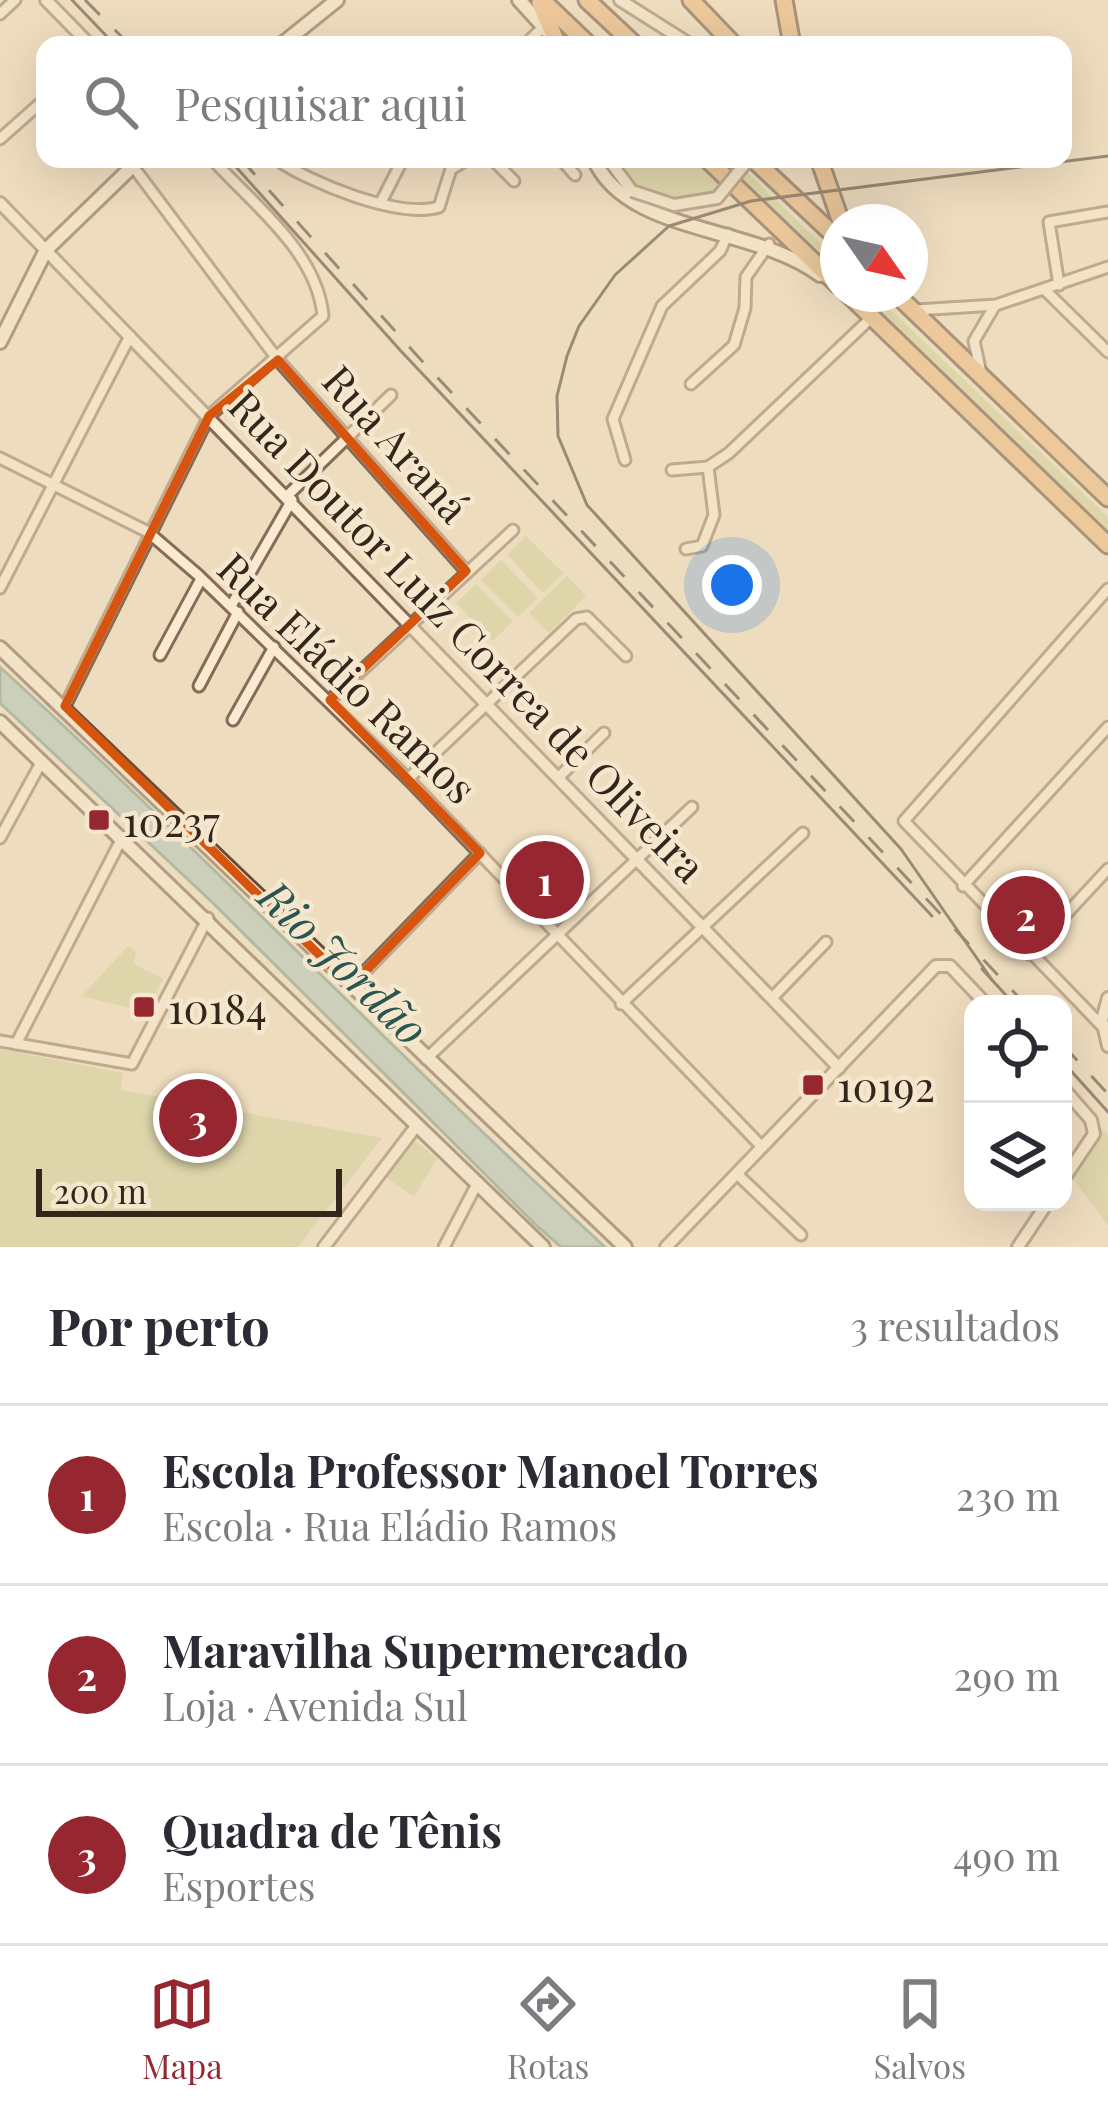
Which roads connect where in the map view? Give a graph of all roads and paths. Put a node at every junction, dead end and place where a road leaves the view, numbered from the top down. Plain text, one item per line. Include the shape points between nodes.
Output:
1 (15, 0) edge
2 (46, 0) edge
3 (338, 0) edge
4 (519, 0) edge
5 (540, 0) edge
6 (587, 0) edge
7 (620, 0) edge
8 (691, 0) edge
9 (784, 0) edge
10 (0, 14) edge
11 (544, 26) junction
12 (82, 36) edge
13 (292, 36) edge
14 (534, 36) edge
15 (551, 36) edge
16 (554, 36) edge
17 (579, 36) edge
18 (625, 36) edge
19 (676, 36) edge
20 (725, 36) edge
21 (790, 36) edge
22 (36, 107) edge
23 (0, 139) edge
24 (130, 168) edge
25 (140, 168) edge
26 (220, 168) edge
27 (291, 168) edge
28 (398, 168) edge
29 (453, 168) edge
30 (501, 168) edge
31 (569, 168) edge
32 (599, 168) edge
33 (615, 168) edge
34 (716, 168) edge
35 (743, 168) edge
36 (761, 168) edge
37 (822, 168) edge
38 (575, 175) dead end
39 (514, 182) dead end
40 (0, 202) edge
41 (381, 202) junction
42 (835, 204) edge
43 (1108, 212) edge
44 (820, 222) edge
45 (728, 234) junction
46 (769, 244) junction
47 (46, 250) junction
48 (1108, 267) edge
49 (820, 269) edge
50 (820, 275) edge
51 (1059, 285) junction
52 (1045, 290) junction
53 (996, 305) junction
54 (928, 309) edge
55 (867, 312) edge
56 (915, 312) edge
57 (6, 314) edge
58 (872, 317) junction
59 (130, 336) junction
60 (0, 341) edge
61 (1108, 352) edge
62 (278, 360) junction
63 (983, 378) junction
64 (691, 385) dead end
65 (391, 395) dead end
66 (209, 416) junction
67 (346, 435) junction
68 (0, 458) edge
69 (625, 460) dead end
70 (708, 467) junction
71 (672, 470) dead end
72 (53, 485) junction
73 (290, 497) junction
74 (1108, 498) edge
75 (513, 530) dead end
76 (148, 532) junction
77 (1108, 545) edge
78 (686, 549) dead end
79 (466, 571) junction
80 (201, 579) junction
81 (0, 588) edge
82 (1108, 589) edge
83 (234, 609) junction
84 (410, 625) junction
85 (274, 646) junction
86 (0, 648) edge
87 (160, 655) dead end
88 (626, 656) dead end
89 (199, 686) dead end
90 (330, 700) junction
91 (487, 703) junction
92 (65, 706) junction
93 (233, 720) dead end
94 (0, 722) edge
95 (1108, 727) edge
96 (604, 733) dead end
97 (41, 760) junction
98 (560, 776) junction
99 (408, 779) junction
100 (692, 807) dead end
101 (803, 833) dead end
102 (0, 838) edge
103 (122, 838) junction
104 (480, 854) junction
105 (639, 859) junction
106 (1108, 869) edge
107 (964, 886) junction
108 (208, 918) junction
109 (707, 927) junction
110 (555, 934) junction
111 (826, 942) dead end
112 (1029, 954) junction
113 (350, 986) junction
114 (977, 995) edge
115 (773, 997) junction
116 (1108, 998) edge
117 (621, 1004) junction
118 (1102, 1026) junction
119 (0, 1041) edge
120 (16, 1044) junction
121 (1108, 1046) edge
122 (425, 1060) junction
123 (839, 1068) junction
124 (1072, 1098) edge
125 (417, 1125) junction
126 (762, 1148) junction
127 (1072, 1167) edge
128 (737, 1174) junction
129 (478, 1182) junction
130 (1042, 1211) edge
131 (801, 1235) dead end
132 (325, 1247) edge
133 (443, 1247) edge
134 (543, 1247) edge
135 (626, 1247) edge
136 (666, 1247) edge
137 (1018, 1247) edge

1 - 10 street
2 - 12 street
3 - 13 main road
4 - 11 main road
5 - 16 highway
5 - 17 highway
6 - 18 highway
7 - 19 street
8 - 20 highway
9 - 21 highway
11 - 14 street
11 - 15 main road
22 - 23 street
24 - 47 main road
25 - 62 street, Rua Araná
26 - 62 street via 316,275 322,316
27 - 41 street
28 - 41 street
29 - 41 street via 437,209
30 - 39 street
31 - 38 street
32 - 45 main road via 638,207
33 - 35 street, bridge via 632,191 674,205 717,198
34 - 49 highway
36 - 44 highway
37 - 42 highway
40 - 47 street, Rua Doutor Luiz Correa de Oliveira
43 - 51 street via 1050,220
45 - 46 main road
45 - 69 street via 662,306 614,419
46 - 50 main road
46 - 64 street via 746,277 734,345
47 - 57 main road
47 - 59 street, Rua Doutor Luiz Correa de Oliveira
48 - 51 street
51 - 52 street
52 - 53 street
52 - 61 street
53 - 54 street
53 - 63 street via 974,341
55 - 58 highway
56 - 63 highway
57 - 60 main road
58 - 70 street
58 - 77 highway
59 - 66 street, Rua Doutor Luiz Correa de Oliveira
59 - 72 street
62 - 66 street
62 - 67 street, Rua Araná
63 - 74 highway
65 - 67 street
66 - 73 street, Rua Doutor Luiz Correa de Oliveira
66 - 76 street
67 - 73 street
67 - 79 street, Rua Araná
68 - 72 street, Rua Eládio Ramos
70 - 71 street
70 - 78 street via 713,524 702,546
72 - 76 street, Rua Eládio Ramos
72 - 81 street
73 - 83 street
73 - 84 street, Rua Doutor Luiz Correa de Oliveira
75 - 79 street
76 - 80 street, Rua Eládio Ramos
76 - 92 street
79 - 84 street
80 - 83 street, Rua Eládio Ramos
80 - 87 street
82 - 107 street via 906,815 905,824
83 - 85 street, Rua Eládio Ramos
83 - 89 street
84 - 90 street
84 - 91 street, Rua Doutor Luiz Correa de Oliveira
85 - 90 street, Rua Eládio Ramos
85 - 93 street
86 - 92 main road
88 - 91 street via 581,617
90 - 99 street, Rua Eládio Ramos
91 - 98 street, Rua Doutor Luiz Correa de Oliveira
91 - 99 street
92 - 113 main road
94 - 97 main road
95 - 107 street
96 - 98 street
97 - 102 street
97 - 103 main road
98 - 105 street, Rua Doutor Luiz Correa de Oliveira
99 - 104 street, Rua Eládio Ramos
100 - 105 street
101 - 109 street
103 - 108 main road
103 - 120 street
104 - 110 street, Rua Eládio Ramos
104 - 113 street
105 - 109 street, Rua Doutor Luiz Correa de Oliveira
105 - 110 street
106 - 112 street
107 - 112 street
108 - 120 street via 132,1064
108 - 125 main road
109 - 115 street, Rua Doutor Luiz Correa de Oliveira
109 - 117 street
110 - 117 street, Rua Eládio Ramos
110 - 122 street
111 - 115 street
112 - 118 street
113 - 122 main road
114 - 123 street via 950,966 936,966
115 - 123 street, Rua Doutor Luiz Correa de Oliveira
116 - 118 street
117 - 126 street, Rua Eládio Ramos
118 - 121 street
119 - 120 street
122 - 135 main road
123 - 126 street
124 - 127 street via 1094,1135
125 - 129 main road
125 - 132 street
126 - 128 street
128 - 131 street
128 - 136 street
129 - 133 street
129 - 134 main road
130 - 137 street

